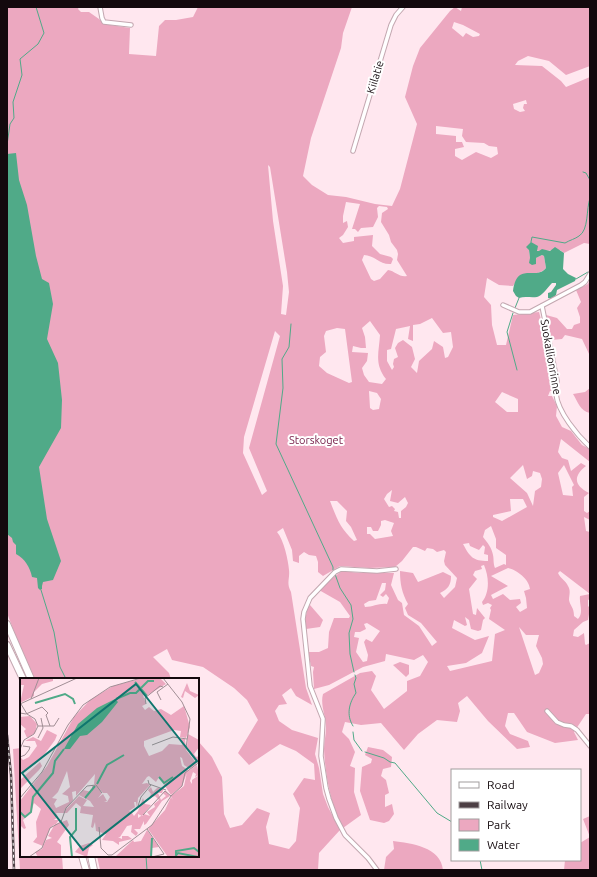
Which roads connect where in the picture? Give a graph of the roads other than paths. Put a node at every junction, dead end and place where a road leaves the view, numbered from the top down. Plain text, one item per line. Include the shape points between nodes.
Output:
1 (100, 7) edge
2 (404, 7) edge
3 (131, 25) dead end
4 (353, 151) dead end
5 (590, 274) edge
6 (503, 306) dead end
7 (542, 306) junction
8 (590, 447) edge
9 (396, 569) dead end
10 (7, 624) edge
11 (7, 645) edge
12 (23, 678) edge
13 (31, 678) edge
14 (547, 711) dead end
15 (590, 746) edge
16 (82, 857) edge
17 (91, 857) edge
18 (86, 870) edge
19 (94, 870) edge
20 (377, 870) edge

1 - 3 street via 104,22
2 - 4 street, Kiilatie via 391,25
5 - 7 street via 581,285
6 - 7 street via 525,313
7 - 8 street, Suokallionrinne via 557,381 557,397 575,432
9 - 20 street via 341,569 335,572 310,598 303,620 310,686 323,719 321,756 329,799 345,835
10 - 13 highway
11 - 12 highway
14 - 15 street via 557,722 577,730
16 - 18 highway
17 - 19 highway

